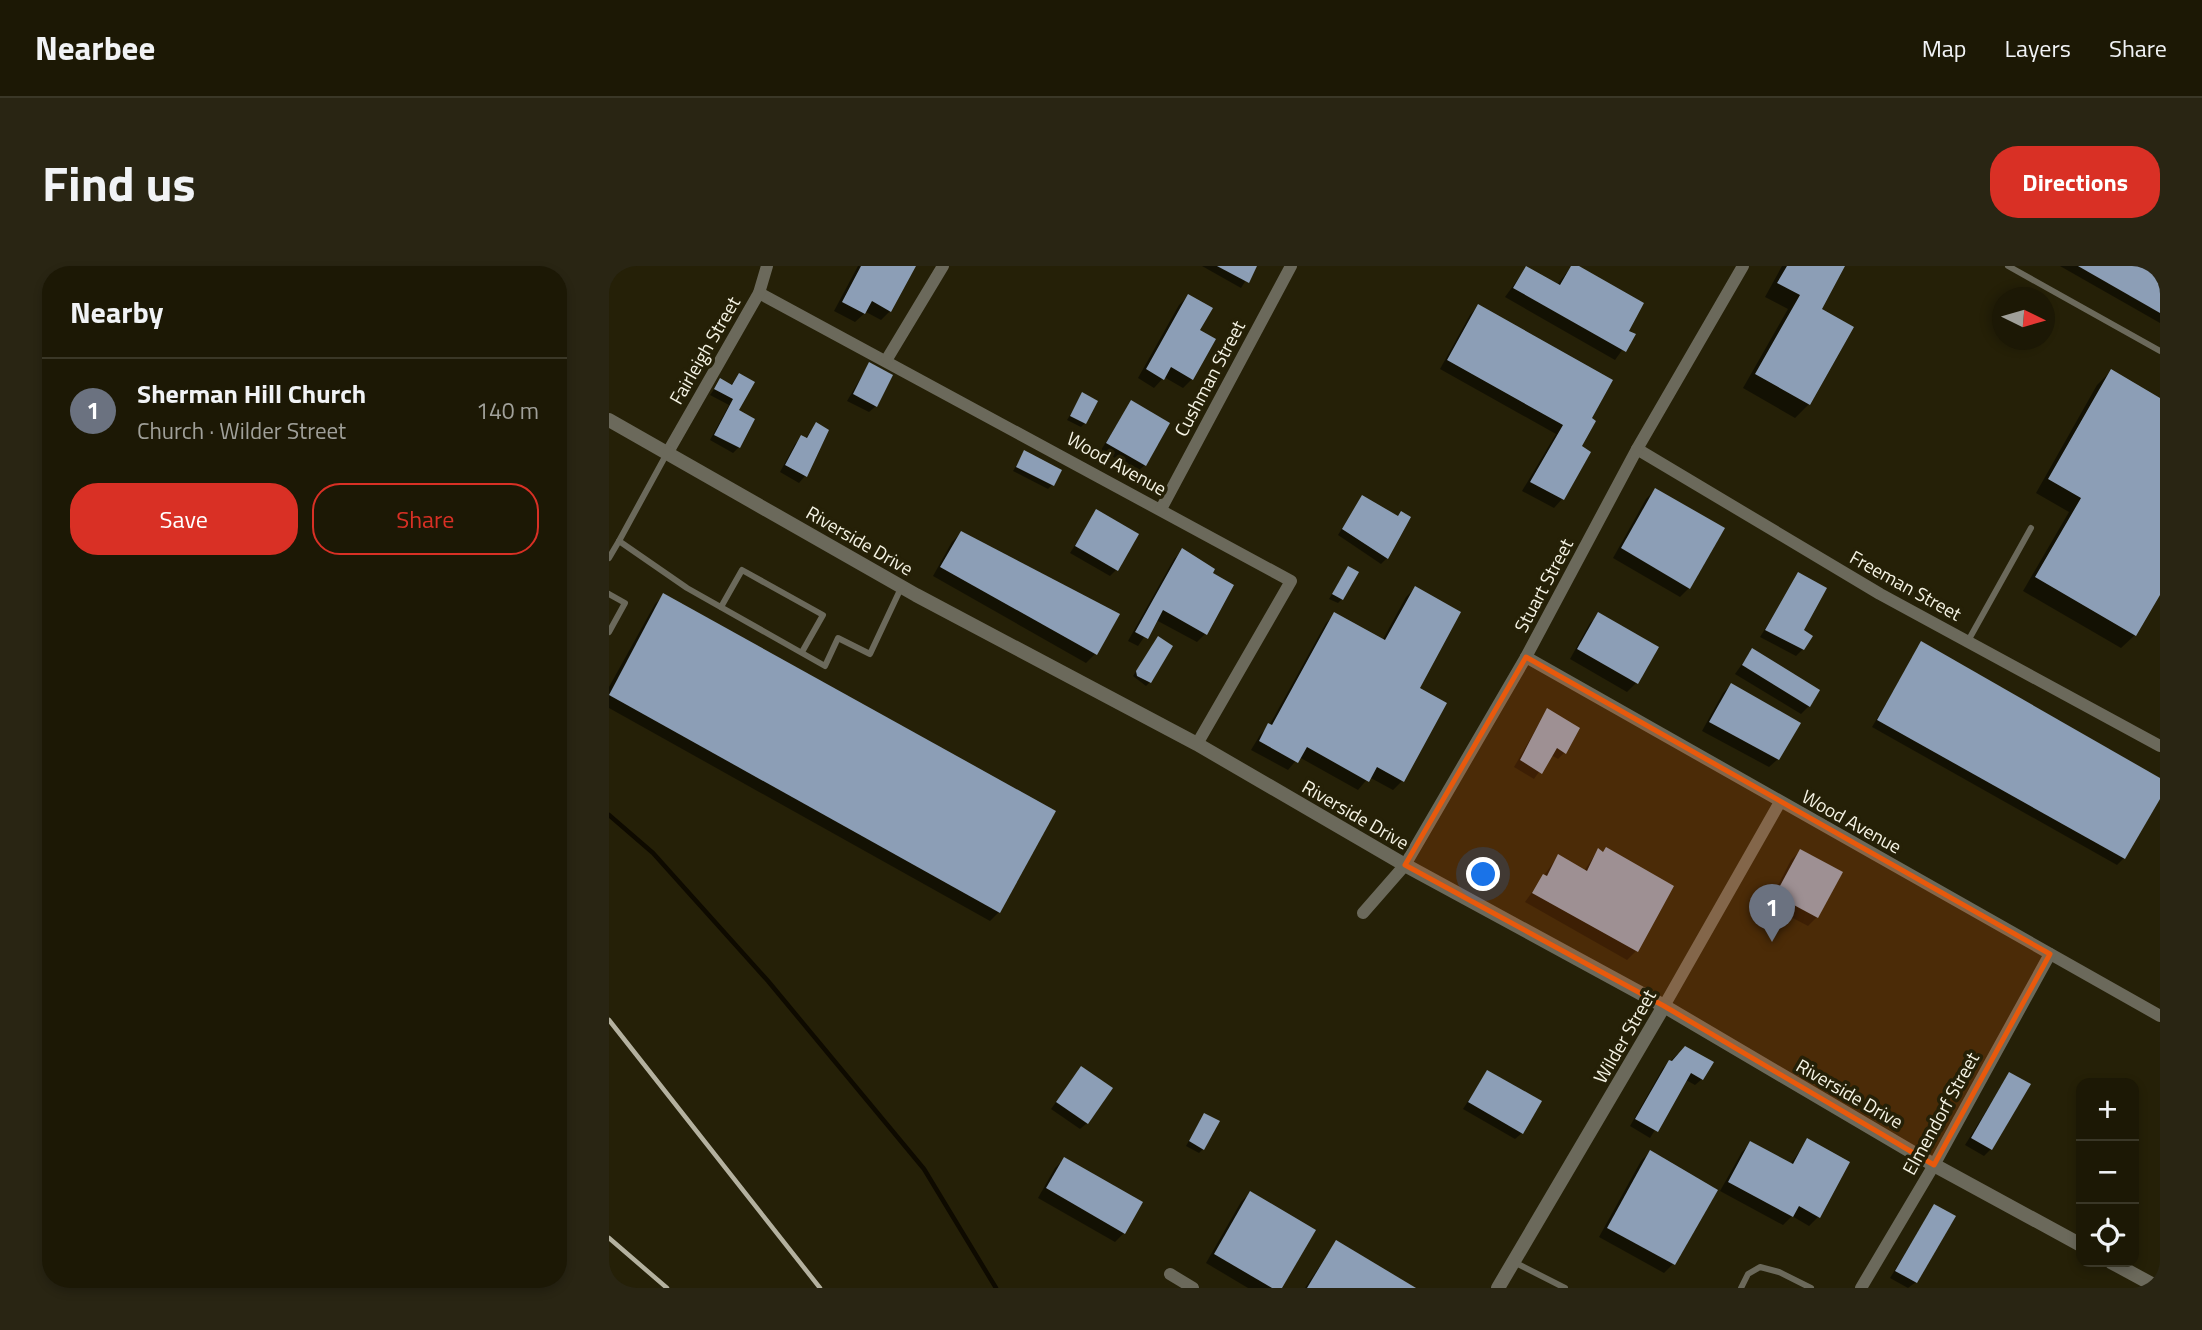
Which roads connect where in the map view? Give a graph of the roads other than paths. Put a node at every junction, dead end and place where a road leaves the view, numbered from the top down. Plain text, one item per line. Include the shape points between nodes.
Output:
1 (767, 266) edge
2 (943, 266) edge
3 (1291, 266) edge
4 (1743, 266) edge
5 (2008, 266) edge
6 (759, 293) junction
7 (2160, 351) edge
8 (887, 359) junction
9 (609, 420) edge
10 (1637, 449) junction
11 (668, 452) junction
12 (1161, 509) junction
13 (2031, 528) dead end
14 (619, 541) junction
15 (609, 558) edge
16 (902, 587) junction
17 (609, 593) edge
18 (722, 607) junction
19 (609, 632) edge
20 (1968, 641) junction
21 (802, 652) junction
22 (1526, 657) junction
23 (1197, 744) junction
24 (2160, 746) edge
25 (1780, 802) junction
26 (1405, 865) junction
27 (1363, 913) dead end
28 (2050, 954) junction
29 (1664, 1006) junction
30 (2160, 1016) edge
31 (1934, 1165) junction
32 (2076, 1242) edge
33 (1514, 1262) junction
34 (2120, 1267) edge
35 (1170, 1275) dead end
36 (1193, 1288) edge
37 (1498, 1288) edge
38 (1565, 1288) edge
39 (1741, 1288) edge
40 (1811, 1288) edge
41 (1861, 1288) edge
42 (2159, 1288) edge

1 - 6 street, Fairleigh Street
2 - 8 street
3 - 12 street, Cushman Street
4 - 10 street, Stuart Street
5 - 7 lane
6 - 8 street, Wood Avenue
6 - 11 street, Fairleigh Street
8 - 12 street, Wood Avenue
9 - 11 street, Riverside Drive
10 - 20 street, Freeman Street
10 - 22 street, Stuart Street
11 - 14 lane
11 - 16 street, Riverside Drive
12 - 23 street, Wood Avenue via 1291,581
13 - 20 lane
14 - 15 lane
14 - 18 lane
16 - 21 lane via 870,654 838,638 825,666
16 - 23 street, Riverside Drive
17 - 19 lane via 625,603
18 - 21 lane
18 - 21 lane via 742,570 754,576 823,615
20 - 24 street, Freeman Street
22 - 25 street, Wood Avenue
22 - 26 street, Stuart Street
23 - 26 street, Riverside Drive
25 - 28 street, Wood Avenue
25 - 29 street, Wilder Street
26 - 27 street, Stuart Street
26 - 29 street, Riverside Drive
28 - 30 street, Wood Avenue
28 - 31 street, Elmendorf Street
29 - 31 street, Riverside Drive
29 - 33 street, Wilder Street
31 - 32 street, Riverside Drive
31 - 41 street, Elmendorf Street
33 - 37 street, Wilder Street
33 - 38 lane
34 - 42 street
35 - 36 street
39 - 40 lane via 1748,1274 1760,1267

